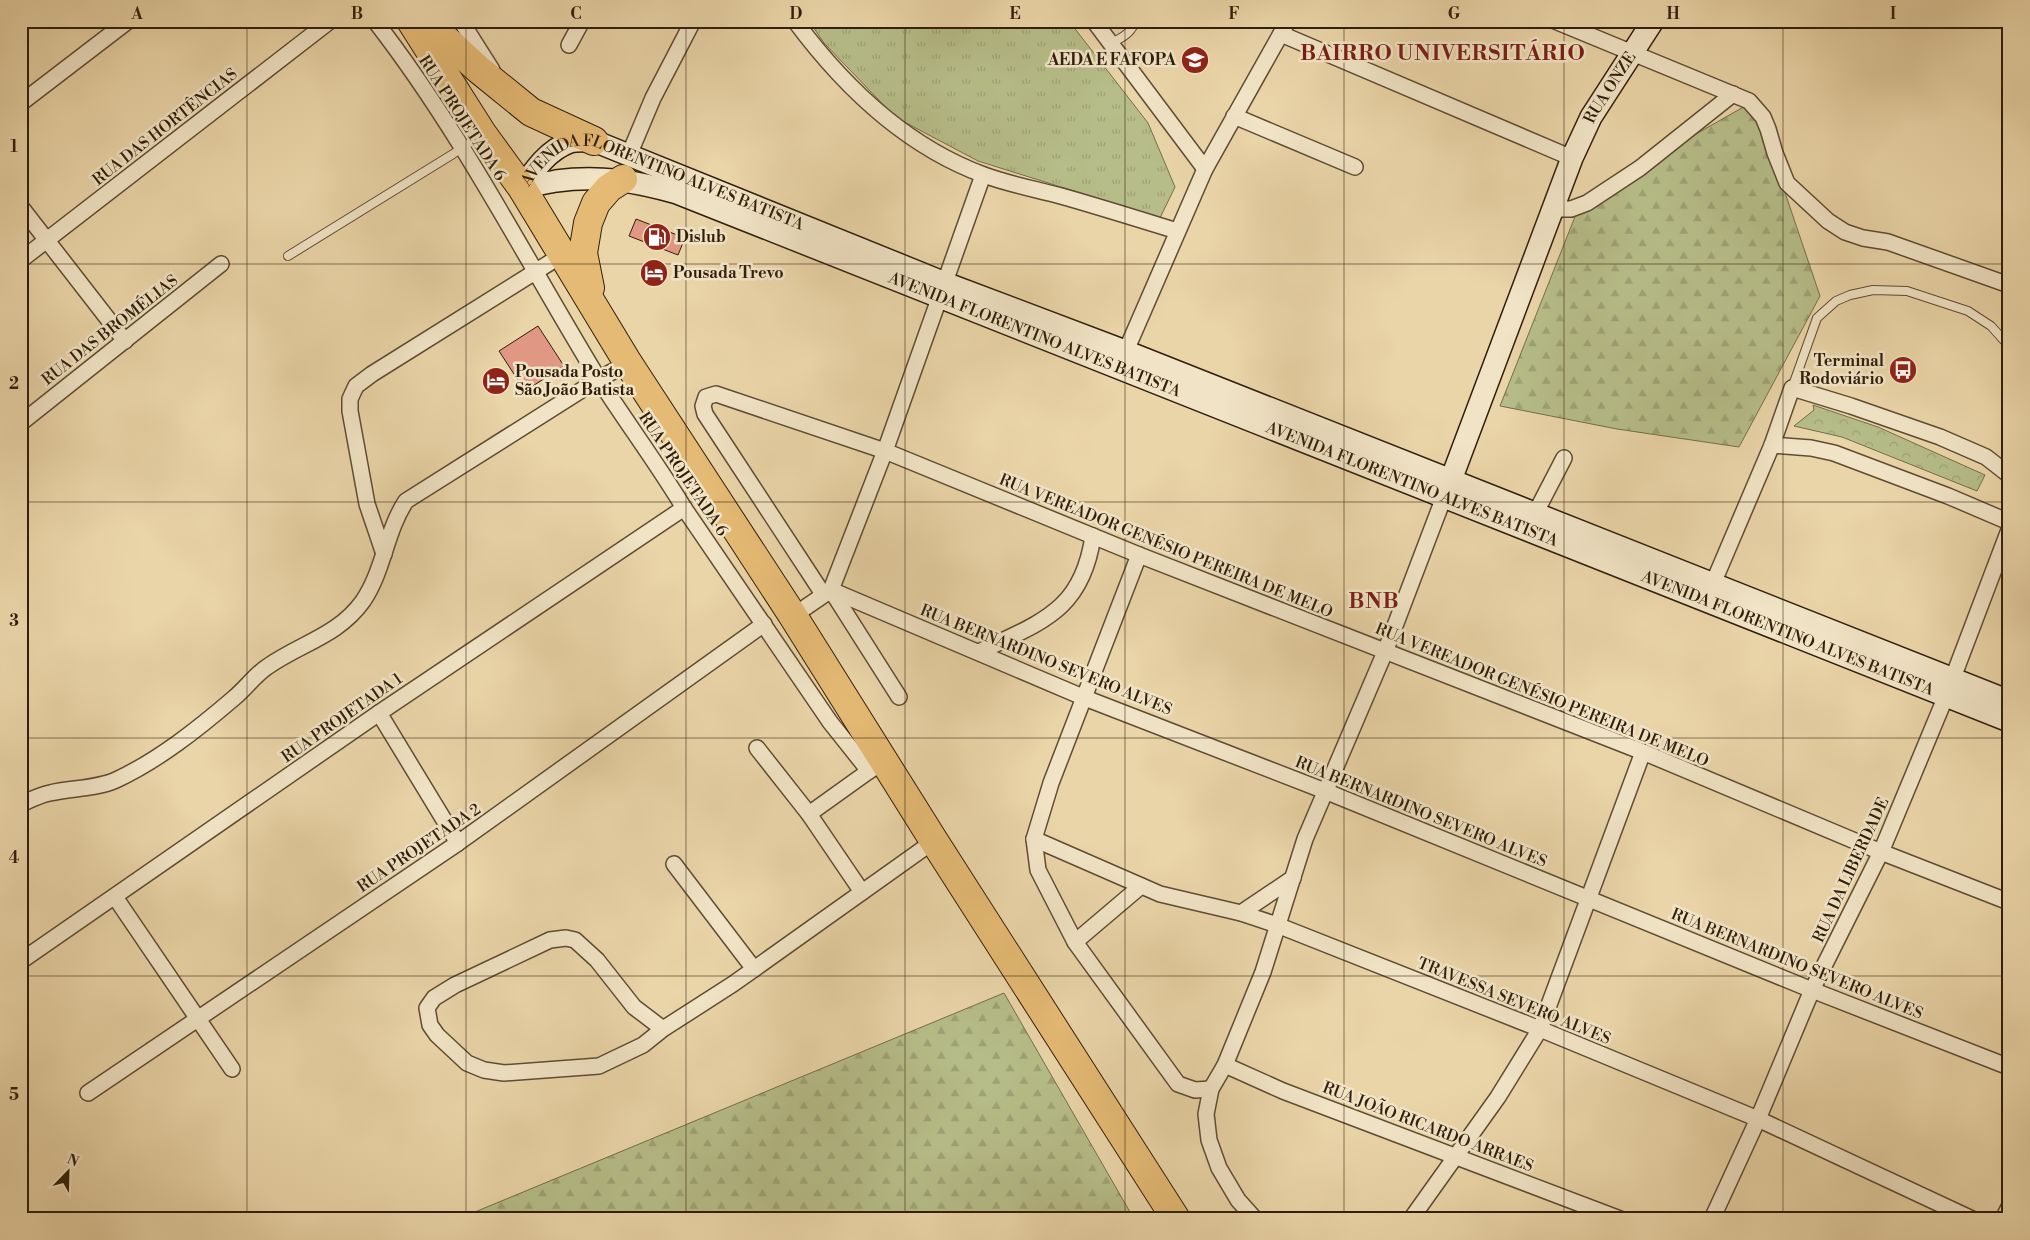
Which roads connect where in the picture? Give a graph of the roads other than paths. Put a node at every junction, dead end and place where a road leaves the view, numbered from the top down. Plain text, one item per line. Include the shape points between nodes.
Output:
1 (128, 21) edge
2 (330, 21) edge
3 (375, 21) edge
4 (412, 21) edge
5 (426, 21) edge
6 (461, 21) edge
7 (582, 21) edge
8 (795, 21) edge
9 (1094, 21) edge
10 (1135, 21) edge
11 (1555, 21) edge
12 (1653, 21) edge
13 (686, 24) edge
14 (1285, 28) edge
15 (1110, 42) junction
16 (569, 45) dead end
17 (1632, 54) junction
18 (508, 94) junction
19 (1733, 94) junction
20 (21, 103) edge
21 (1234, 116) junction
22 (473, 140) junction
23 (594, 141) junction
24 (1572, 158) junction
25 (626, 167) junction
26 (1355, 167) dead end
27 (1205, 169) junction
28 (983, 174) junction
29 (522, 188) junction
30 (21, 207) edge
31 (1551, 210) junction
32 (1177, 231) junction
33 (47, 240) junction
34 (562, 255) junction
35 (288, 256) dead end
36 (21, 260) edge
37 (221, 264) dead end
38 (536, 270) junction
39 (2009, 285) edge
40 (942, 290) junction
41 (594, 306) junction
42 (126, 341) junction
43 (2009, 346) edge
44 (1122, 360) junction
45 (628, 362) junction
46 (599, 379) junction
47 (1792, 388) junction
48 (21, 423) edge
49 (1772, 445) junction
50 (885, 451) junction
51 (1564, 458) dead end
52 (2009, 475) edge
53 (1448, 489) junction
54 (684, 508) junction
55 (1534, 514) junction
56 (2009, 522) edge
57 (2009, 530) edge
58 (1093, 536) junction
59 (384, 554) junction
60 (1139, 555) junction
61 (827, 592) junction
62 (1709, 593) junction
63 (793, 616) junction
64 (764, 624) junction
65 (979, 652) junction
66 (1385, 652) junction
67 (1949, 688) junction
68 (899, 696) dead end
69 (1085, 698) junction
70 (2009, 701) edge
71 (379, 713) junction
72 (2009, 721) edge
73 (757, 748) dead end
74 (1643, 752) junction
75 (877, 766) junction
76 (1325, 791) junction
77 (21, 804) edge
78 (809, 814) junction
79 (1034, 839) junction
80 (934, 842) junction
81 (458, 843) junction
82 (1881, 852) junction
83 (674, 864) dead end
84 (1293, 878) junction
85 (1141, 886) junction
86 (862, 892) junction
87 (115, 897) junction
88 (1588, 898) junction
89 (2009, 902) edge
90 (1241, 914) junction
91 (1278, 925) junction
92 (1075, 942) junction
93 (21, 961) edge
94 (754, 969) junction
95 (1812, 990) junction
96 (197, 1019) junction
97 (663, 1029) junction
98 (1540, 1030) junction
99 (1225, 1065) junction
100 (2009, 1067) edge
101 (232, 1069) dead end
102 (1211, 1089) junction
103 (88, 1093) dead end
104 (1758, 1119) junction
105 (1456, 1156) junction
106 (2009, 1207) edge
107 (1176, 1219) edge
108 (1255, 1219) edge
109 (1411, 1219) edge
110 (1620, 1219) edge
111 (1712, 1219) edge
112 (1972, 1219) edge
113 (2003, 1219) edge

1 - 20 street
2 - 33 street, RUA DAS HORTÊNCIAS
3 - 22 street, RUA PROJETADA 6
4 - 22 highway
5 - 18 highway
6 - 18 street
7 - 16 street
8 - 28 street via 818,52 891,125 937,153
9 - 15 street
10 - 15 lane via 1129,32
11 - 17 street
12 - 17 main road, RUA ONZE
13 - 25 street
14 - 21 street
14 - 24 street
15 - 27 street
17 - 19 street
17 - 24 main road, RUA ONZE via 1591,117
18 - 23 highway via 530,112
19 - 31 street via 1640,168 1587,203 1571,209
19 - 39 street via 1756,108 1768,128 1787,183 1828,221 1845,232 1888,242
21 - 26 street
21 - 27 street
22 - 29 highway
22 - 35 lane
22 - 38 street, RUA PROJETADA 6
23 - 25 main road, AVENIDA FLORENTINO ALVES BATISTA
23 - 29 main road, AVENIDA FLORENTINO ALVES BATISTA via 572,142 551,152
24 - 31 main road, RUA ONZE
25 - 29 main road, AVENIDA FLORENTINO ALVES BATISTA via 588,178
25 - 40 main road, AVENIDA FLORENTINO ALVES BATISTA via 681,185
25 - 41 highway via 596,203 588,223 583,253
27 - 32 street
28 - 32 street
28 - 40 street
29 - 34 highway
30 - 33 street
31 - 53 main road, RUA ONZE
32 - 44 street
33 - 36 street, RUA DAS HORTÊNCIAS
33 - 42 street
34 - 38 street
34 - 41 highway
37 - 42 street, RUA DAS BROMÉLIAS
38 - 46 street, RUA PROJETADA 6
38 - 59 street via 356,386 350,399 350,411 367,504
40 - 44 main road, AVENIDA FLORENTINO ALVES BATISTA
40 - 50 street
41 - 45 highway
42 - 48 street, RUA DAS BROMÉLIAS
43 - 47 lane via 1991,326 1968,311 1907,291 1874,290 1836,301 1817,318
44 - 53 main road, AVENIDA FLORENTINO ALVES BATISTA
45 - 46 street
45 - 63 highway
46 - 54 street, RUA PROJETADA 6
46 - 59 street via 406,501 397,515
47 - 49 street
47 - 52 street via 1918,429 1986,457
49 - 56 street via 1834,453
49 - 62 street
50 - 58 street, RUA VEREADOR GENÉSIO PEREIRA DE MELO
50 - 61 street
50 - 61 street, RUA VEREADOR GENÉSIO PEREIRA DE MELO via 716,394 706,397 705,414
51 - 55 street
53 - 55 main road, AVENIDA FLORENTINO ALVES BATISTA
53 - 62 main road, AVENIDA FLORENTINO ALVES BATISTA
53 - 66 street
54 - 64 street, RUA PROJETADA 6
54 - 71 street, RUA PROJETADA 1
55 - 62 main road, AVENIDA FLORENTINO ALVES BATISTA
57 - 67 street, RUA DA LIBERDADE
58 - 60 street, RUA VEREADOR GENÉSIO PEREIRA DE MELO
58 - 65 street via 1091,554 1081,581 1064,605 1047,618
59 - 77 street via 375,578 348,620 265,668 235,697 155,758 115,780 49,793
60 - 66 street, RUA VEREADOR GENÉSIO PEREIRA DE MELO
60 - 69 street
61 - 63 street
61 - 65 street, RUA BERNARDINO SEVERO ALVES
61 - 68 street
62 - 67 main road, AVENIDA FLORENTINO ALVES BATISTA
63 - 75 highway
64 - 75 street, RUA PROJETADA 6 via 830,722
64 - 81 street, RUA PROJETADA 2
65 - 69 street, RUA BERNARDINO SEVERO ALVES
66 - 74 street, RUA VEREADOR GENÉSIO PEREIRA DE MELO
66 - 76 street
67 - 70 main road, AVENIDA FLORENTINO ALVES BATISTA
67 - 72 main road, AVENIDA FLORENTINO ALVES BATISTA
67 - 82 street, RUA DA LIBERDADE
69 - 76 street, RUA BERNARDINO SEVERO ALVES
69 - 79 street via 1051,784
71 - 81 street
71 - 87 street, RUA PROJETADA 1
73 - 78 street
74 - 82 street, RUA VEREADOR GENÉSIO PEREIRA DE MELO
74 - 88 street
75 - 78 street
75 - 80 highway
76 - 84 street
76 - 88 street, RUA BERNARDINO SEVERO ALVES
78 - 86 street
79 - 85 street, TRAVESSA SEVERO ALVES
79 - 92 street via 1038,870
80 - 86 street
80 - 107 highway
81 - 96 street, RUA PROJETADA 2
82 - 89 street, RUA VEREADOR GENÉSIO PEREIRA DE MELO
82 - 95 street, RUA DA LIBERDADE
83 - 94 street
84 - 90 street
84 - 91 street
85 - 90 street, TRAVESSA SEVERO ALVES via 1160,894
85 - 92 street
86 - 94 street
87 - 93 street, RUA PROJETADA 1
87 - 96 street
88 - 95 street, RUA BERNARDINO SEVERO ALVES
88 - 98 street
90 - 91 street, TRAVESSA SEVERO ALVES
91 - 98 street, TRAVESSA SEVERO ALVES
91 - 99 street via 1263,972
92 - 102 street via 1178,1084 1195,1090
94 - 97 street
95 - 100 street, RUA BERNARDINO SEVERO ALVES
95 - 104 street, RUA DA LIBERDADE
96 - 101 street
96 - 103 street, RUA PROJETADA 2
97 - 97 street via 643,1045 600,1066 504,1072 484,1070 467,1063 452,1051 430,1025 427,1008 434,998 454,985 550,940 566,938 575,940 597,960 634,1007
98 - 104 street, TRAVESSA SEVERO ALVES
98 - 105 street
99 - 102 street
99 - 105 street, RUA JOÃO RICARDO ARRAES via 1283,1091
102 - 108 street via 1206,1114 1209,1140 1219,1168
104 - 111 street, RUA DA LIBERDADE
104 - 112 street, TRAVESSA SEVERO ALVES
105 - 109 street
105 - 110 street, RUA JOÃO RICARDO ARRAES
106 - 113 street

